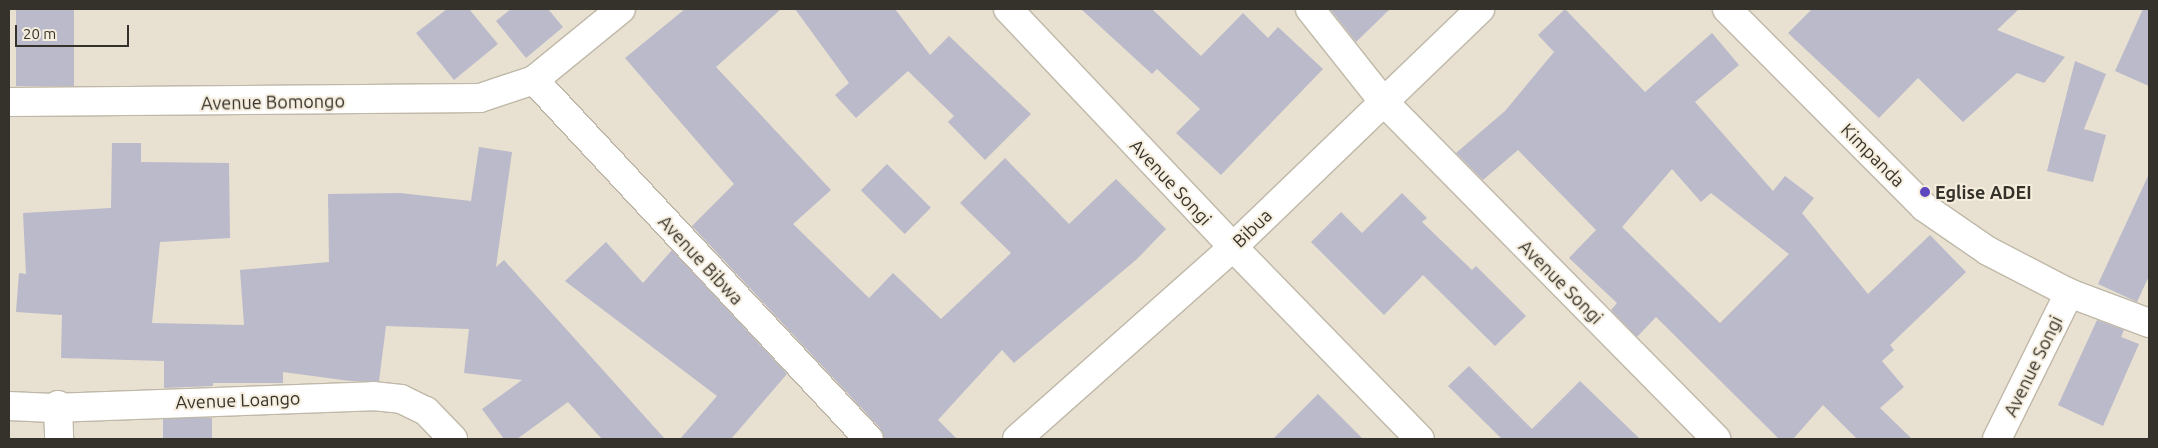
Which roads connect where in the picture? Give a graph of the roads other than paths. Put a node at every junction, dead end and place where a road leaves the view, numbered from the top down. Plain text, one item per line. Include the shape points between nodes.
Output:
1 (621, 9) edge
2 (1008, 9) edge
3 (1310, 9) edge
4 (1480, 9) edge
5 (1727, 9) edge
6 (534, 80) junction
7 (1382, 100) junction
8 (9, 102) edge
9 (1232, 247) junction
10 (2069, 294) junction
11 (2149, 322) edge
12 (9, 406) edge
13 (58, 406) junction
14 (59, 439) edge
15 (454, 439) edge
16 (869, 439) edge
17 (1017, 439) edge
18 (1420, 439) edge
19 (1716, 439) edge
20 (1997, 439) edge

1 - 6 street
2 - 9 street, Avenue Songi
3 - 7 street, Avenue Songi
4 - 7 street, Bibua
5 - 10 street, Kimpanda via 1924,207 1988,251
6 - 8 street, Avenue Bomongo via 480,98
6 - 16 street, Avenue Bibwa
7 - 9 street, Bibua
7 - 19 street, Avenue Songi
9 - 17 street, Bibua
9 - 18 street, Avenue Songi
10 - 11 street, Kimpanda
10 - 20 street, Avenue Songi
12 - 13 street, Avenue Loango
13 - 14 street
13 - 15 street, Avenue Loango via 373,396 401,399 426,411

